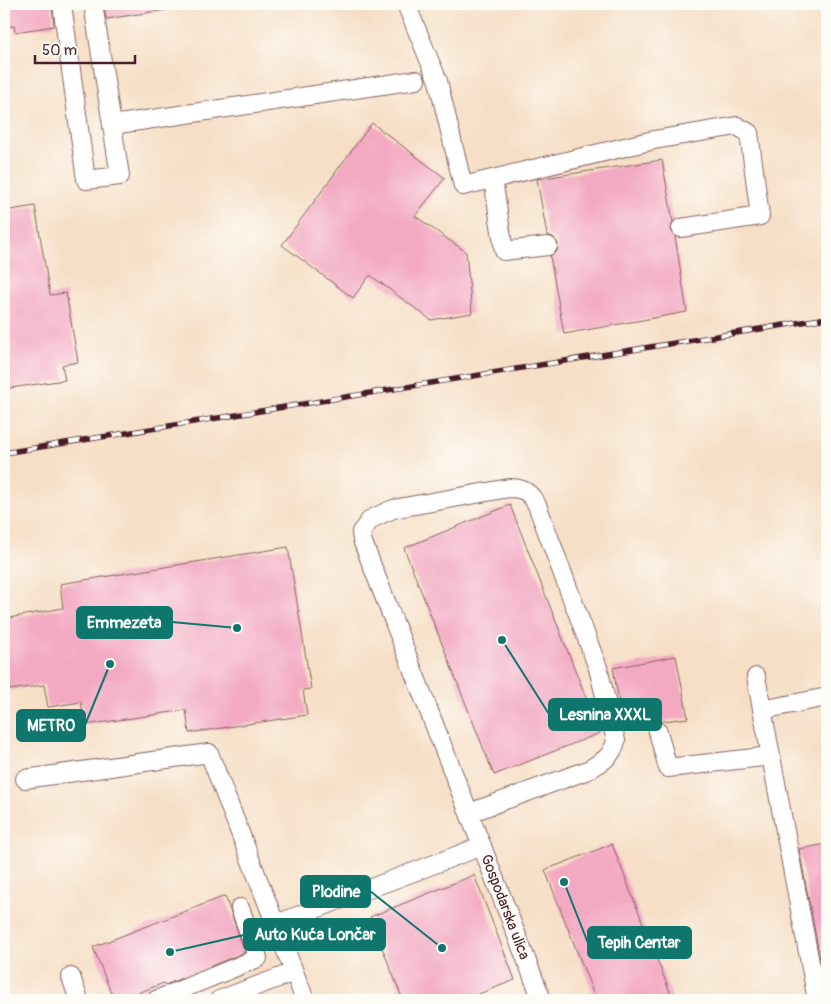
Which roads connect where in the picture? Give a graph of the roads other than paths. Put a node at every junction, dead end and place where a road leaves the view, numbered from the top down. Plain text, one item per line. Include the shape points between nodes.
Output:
1 (62, 4) edge
2 (93, 4) edge
3 (406, 4) edge
4 (416, 80) dead end
5 (112, 125) junction
6 (493, 179) junction
7 (681, 228) dead end
8 (548, 246) dead end
9 (756, 677) dead end
10 (827, 697) edge
11 (762, 710) junction
12 (658, 732) dead end
13 (771, 756) junction
14 (25, 779) dead end
15 (469, 813) junction
16 (482, 846) junction
17 (240, 908) dead end
18 (276, 924) junction
19 (294, 972) junction
20 (71, 978) dead end
21 (79, 1000) edge
22 (156, 1000) edge
23 (219, 1000) edge
24 (305, 1000) edge
25 (542, 1000) edge
26 (817, 1000) edge

1 - 5 street via 86,180 120,176
2 - 5 street
3 - 6 street via 438,81 463,186
4 - 5 street
6 - 7 street via 654,140 737,126 749,134 760,216
6 - 8 street via 504,251
9 - 11 street
10 - 11 street
11 - 13 street
12 - 13 street via 668,768
13 - 26 street
14 - 18 street via 209,753
15 - 15 street, Gospodarska ulica via 588,770 613,752 616,741 598,668 537,504 532,495 517,488 393,509 371,519 361,532
15 - 16 street, Gospodarska ulica
16 - 18 street
16 - 25 street, Gospodarska ulica
17 - 22 street via 258,958
18 - 19 street
19 - 23 street
19 - 24 street
20 - 21 street

